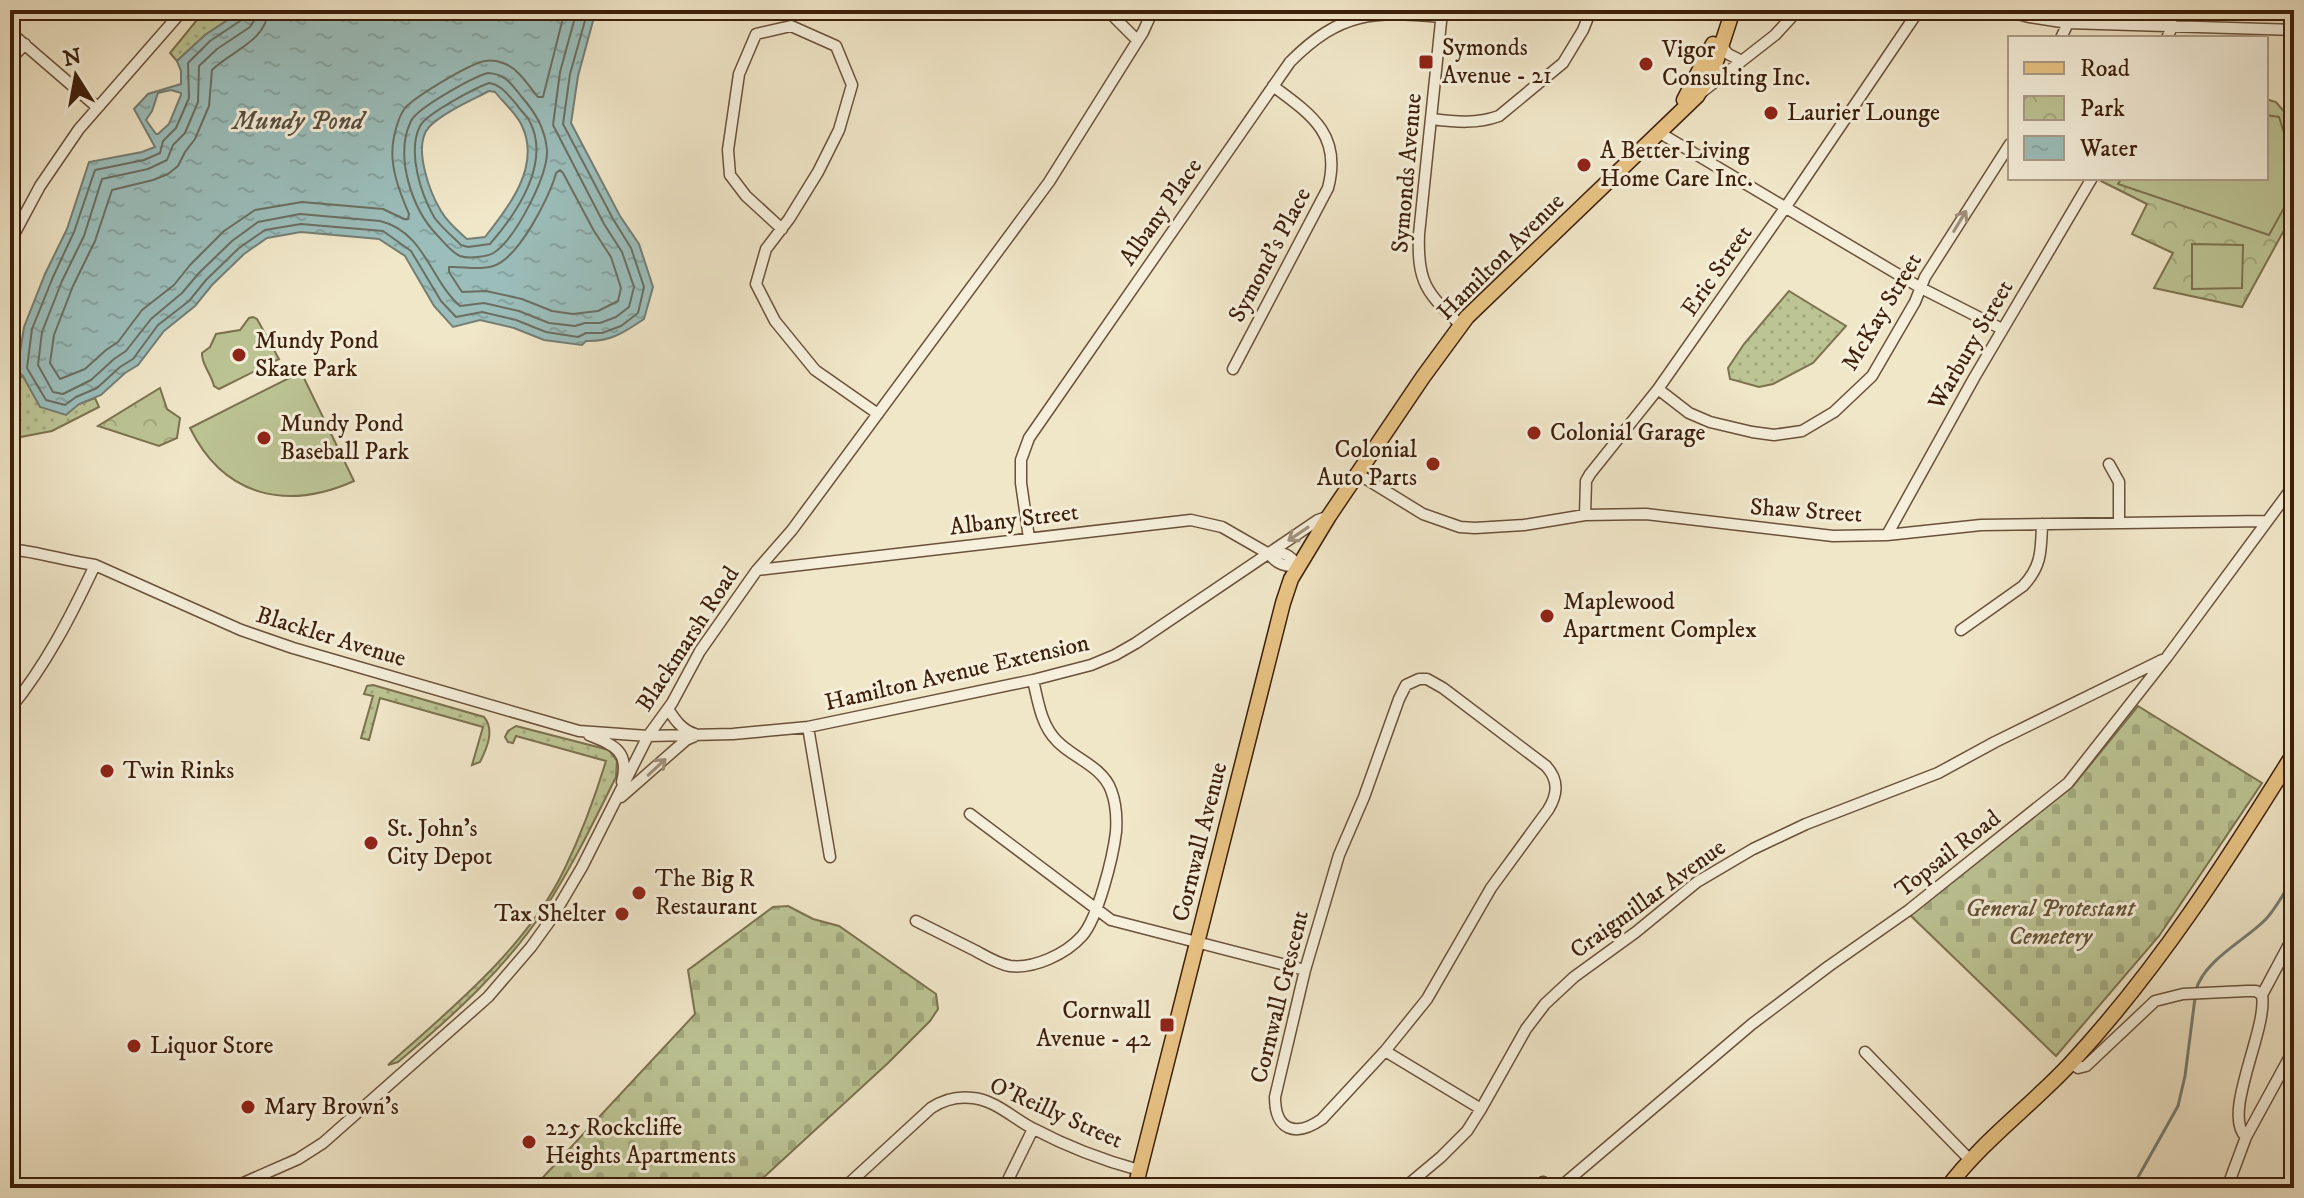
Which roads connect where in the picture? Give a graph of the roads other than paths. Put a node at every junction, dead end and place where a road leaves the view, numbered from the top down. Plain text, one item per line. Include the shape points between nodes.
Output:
1 (183, 10) edge
2 (1107, 10) edge
3 (1153, 10) edge
4 (1591, 10) edge
5 (1732, 10) edge
6 (1798, 10) edge
7 (1919, 10) edge
8 (2003, 10) edge
9 (2170, 10) edge
10 (1442, 13) edge
11 (2068, 23) junction
12 (2169, 25) junction
13 (2294, 30) edge
14 (10, 32) edge
15 (2062, 36) edge
16 (2167, 36) edge
17 (1137, 40) junction
18 (25, 44) junction
19 (1721, 45) junction
20 (1752, 53) junction
21 (1738, 59) junction
22 (10, 60) edge
23 (1714, 68) junction
24 (1699, 74) junction
25 (1273, 86) junction
26 (1697, 96) junction
27 (97, 107) junction
28 (1432, 119) junction
29 (1665, 128) junction
30 (2008, 147) edge
31 (2091, 180) edge
32 (1785, 208) junction
33 (782, 229) junction
34 (10, 242) edge
35 (1921, 288) junction
36 (1461, 325) junction
37 (2002, 329) junction
38 (1233, 369) dead end
39 (1658, 389) junction
40 (878, 414) junction
41 (2109, 464) dead end
42 (1358, 474) junction
43 (2294, 485) edge
44 (1585, 515) junction
45 (1329, 516) junction
46 (2266, 521) junction
47 (2119, 523) junction
48 (2042, 524) junction
49 (1887, 535) junction
50 (1029, 538) junction
51 (10, 549) edge
52 (1269, 554) junction
53 (95, 565) junction
54 (1298, 566) junction
55 (757, 570) junction
56 (1961, 630) dead end
57 (2167, 657) junction
58 (1033, 680) junction
59 (10, 709) edge
60 (668, 709) junction
61 (808, 727) junction
62 (579, 731) junction
63 (696, 735) junction
64 (648, 736) junction
65 (2294, 753) edge
66 (618, 800) junction
67 (970, 814) dead end
68 (830, 857) dead end
69 (1095, 910) junction
70 (916, 921) dead end
71 (2294, 935) edge
72 (1198, 943) junction
73 (1305, 970) junction
74 (2262, 995) junction
75 (2294, 1049) edge
76 (1385, 1051) junction
77 (1865, 1052) dead end
78 (2071, 1063) junction
79 (1481, 1109) junction
80 (1033, 1129) junction
81 (2246, 1137) junction
82 (1971, 1161) junction
83 (1139, 1170) junction
84 (239, 1186) edge
85 (1566, 1186) edge
86 (844, 1188) edge
87 (1004, 1188) edge
88 (1135, 1188) edge
89 (1404, 1188) edge
90 (1532, 1188) edge
91 (1552, 1188) edge
92 (1947, 1188) edge
93 (2227, 1188) edge

1 - 27 street
2 - 17 street
3 - 17 street, Blackmarsh Road
4 - 28 street via 1563,63 1499,116 1471,122
5 - 19 main road
5 - 24 main road
6 - 20 street, Hamilton Avenue
7 - 32 street, Eric Street
8 - 11 street
9 - 12 street
10 - 25 street, Albany Place via 1369,14 1351,20 1305,47
10 - 28 street, Symonds Avenue
11 - 12 street
11 - 15 street
12 - 13 street
12 - 16 street
14 - 18 street
17 - 40 street, Blackmarsh Road via 1049,182
18 - 22 street
18 - 27 street
19 - 21 street
19 - 23 main road
20 - 21 street, Hamilton Avenue
20 - 26 street, Hamilton Avenue
21 - 23 street, Hamilton Avenue
23 - 24 street, Hamilton Avenue
23 - 26 main road
24 - 29 main road, Hamilton Avenue
25 - 38 street, Symond's Place via 1308,113 1331,150 1333,168 1328,188
25 - 50 street, Albany Place via 1029,438 1021,460
26 - 29 main road, Hamilton Avenue
27 - 34 street via 52,167
28 - 36 street, Symonds Avenue via 1419,234 1420,273 1428,290
29 - 32 street
29 - 36 main road, Hamilton Avenue
35 -> 30 street, McKay Street
31 - 37 street, Warbury Street
32 - 35 street
32 - 39 street, Eric Street
33 - 33 street via 839,130 852,85 836,46 791,26 756,34 739,74 728,150 730,175
33 - 40 street via 766,249 756,284 775,321 815,370
35 - 37 street
35 - 39 street, McKay Street via 1872,376 1834,412 1802,431 1774,435 1710,422
36 - 42 main road, Hamilton Avenue
37 - 49 street, Warbury Street
39 - 44 street, Eric Street via 1590,474
40 - 55 street, Blackmarsh Road
41 - 47 street via 2119,482
42 - 44 street, Shaw Street via 1423,514 1460,527 1524,525
42 - 45 main road, Hamilton Avenue
43 - 46 street, Topsail Road
44 - 49 street, Shaw Street via 1646,514 1833,536
45 -> 52 street, Hamilton Avenue Extension
45 - 54 main road, Cornwall Avenue
46 - 47 street, Shaw Street
46 - 57 street, Topsail Road
47 - 48 street, Shaw Street
48 - 49 street, Shaw Street
48 - 56 street via 2040,560 2031,578
50 - 52 street, Albany Street via 1191,520 1222,527
50 - 55 street, Albany Street
51 - 53 street, Blackler Avenue
52 - 54 street, Albany Street via 1287,567
52 - 58 street, Hamilton Avenue Extension via 1115,655
53 - 59 street via 65,627
53 - 62 street, Blackler Avenue via 254,635
54 - 72 main road, Cornwall Avenue via 1283,603
55 - 60 street, Blackmarsh Road via 700,651
57 - 79 street, Craigmillar Avenue via 1938,773 1806,824 1697,882 1545,1004
57 - 85 street, Topsail Road via 2068,783 1909,910 1752,1024
58 - 61 street, Hamilton Avenue Extension
58 - 69 street via 1052,736 1104,778 1114,799 1116,834
60 - 63 street via 681,727
60 - 64 street, Blackmarsh Road
61 - 63 street, Hamilton Avenue Extension
61 - 68 street
62 - 64 street, Blackler Avenue
62 - 66 street via 622,753 625,772
63 - 64 street, Hamilton Avenue Extension
66 -> 63 street
64 - 66 street, Blackmarsh Road
65 - 78 main road via 2180,928
66 - 84 street, Blackmarsh Road via 552,918 488,997 323,1143
67 - 69 street
69 - 70 street via 1071,945 1020,966 1001,963
69 - 72 street via 1127,926
71 - 74 street
72 - 73 street
72 - 83 main road, Cornwall Avenue
73 - 76 street, Cornwall Crescent via 1275,1097 1280,1122 1295,1129 1312,1126
73 - 76 street, Cornwall Crescent via 1339,855 1399,699 1412,680 1427,679 1546,766 1556,791 1491,888 1427,999
74 - 78 street via 2183,994 2155,1001 2086,1066
74 - 81 street via 2260,1025 2237,1116
75 - 81 street
76 - 79 street
77 - 82 street
78 - 82 main road
79 - 89 street, Craigmillar Avenue via 1458,1139
80 - 83 street, O'Reilly Street
80 - 86 street, O'Reilly Street via 981,1100 947,1100
80 - 87 street
81 - 93 street
82 - 92 main road
83 - 88 main road, Cornwall Avenue
90 - 91 street via 1543,1182

